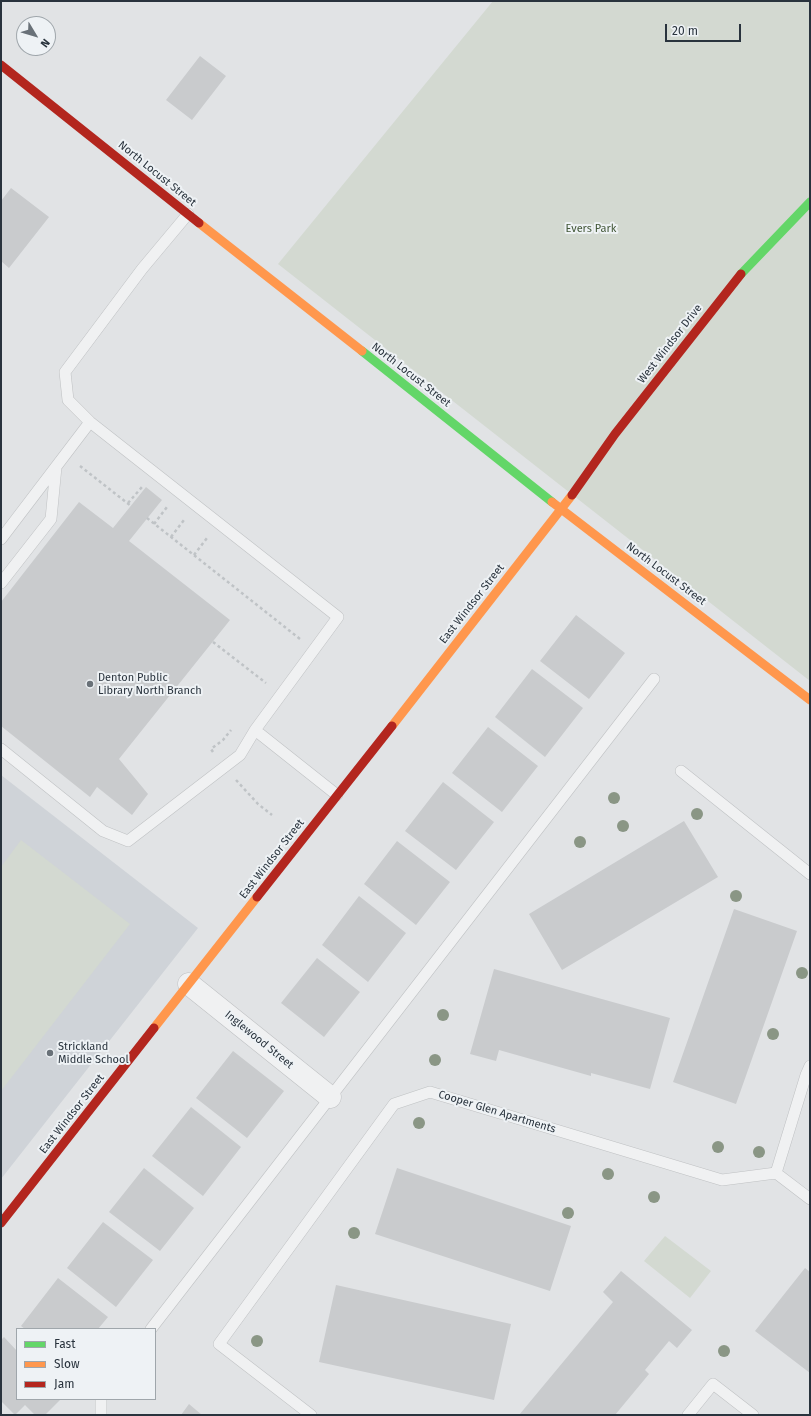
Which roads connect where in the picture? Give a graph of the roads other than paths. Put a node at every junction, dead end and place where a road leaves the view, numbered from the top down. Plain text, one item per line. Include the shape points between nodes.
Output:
1 (1, 65) edge
2 (810, 202) edge
3 (188, 214) junction
4 (90, 422) junction
5 (56, 466) junction
6 (562, 510) junction
7 (1, 539) edge
8 (1, 583) edge
9 (654, 679) dead end
10 (810, 700) edge
11 (255, 730) junction
12 (1, 749) edge
13 (681, 770) dead end
14 (337, 796) junction
15 (810, 874) edge
16 (189, 984) junction
17 (810, 1066) edge
18 (330, 1097) junction
19 (776, 1173) junction
20 (810, 1200) edge
21 (1, 1223) edge
22 (152, 1328) edge
23 (101, 1400) edge
24 (101, 1415) edge
25 (311, 1415) edge
26 (688, 1415) edge
27 (753, 1415) edge

1 - 3 street, North Locust Street
2 - 6 street, West Windsor Drive via 739,276 615,434
3 - 4 lane via 142,269 65,372 68,400
3 - 6 street, North Locust Street
4 - 5 lane
4 - 11 lane via 338,617
5 - 7 lane
5 - 8 lane via 51,519
6 - 10 street, North Locust Street
6 - 14 street, East Windsor Street
9 - 18 lane
11 - 12 lane via 240,755 128,841 103,830
11 - 14 lane
13 - 15 lane
14 - 16 street, East Windsor Street
16 - 18 street, Inglewood Street
16 - 21 street, East Windsor Street
17 - 19 lane
18 - 22 lane
19 - 20 lane
19 - 25 lane, Cooper Glen Apartments via 722,1180 430,1092 394,1104 219,1344
23 - 24 lane
26 - 27 lane via 713,1384

